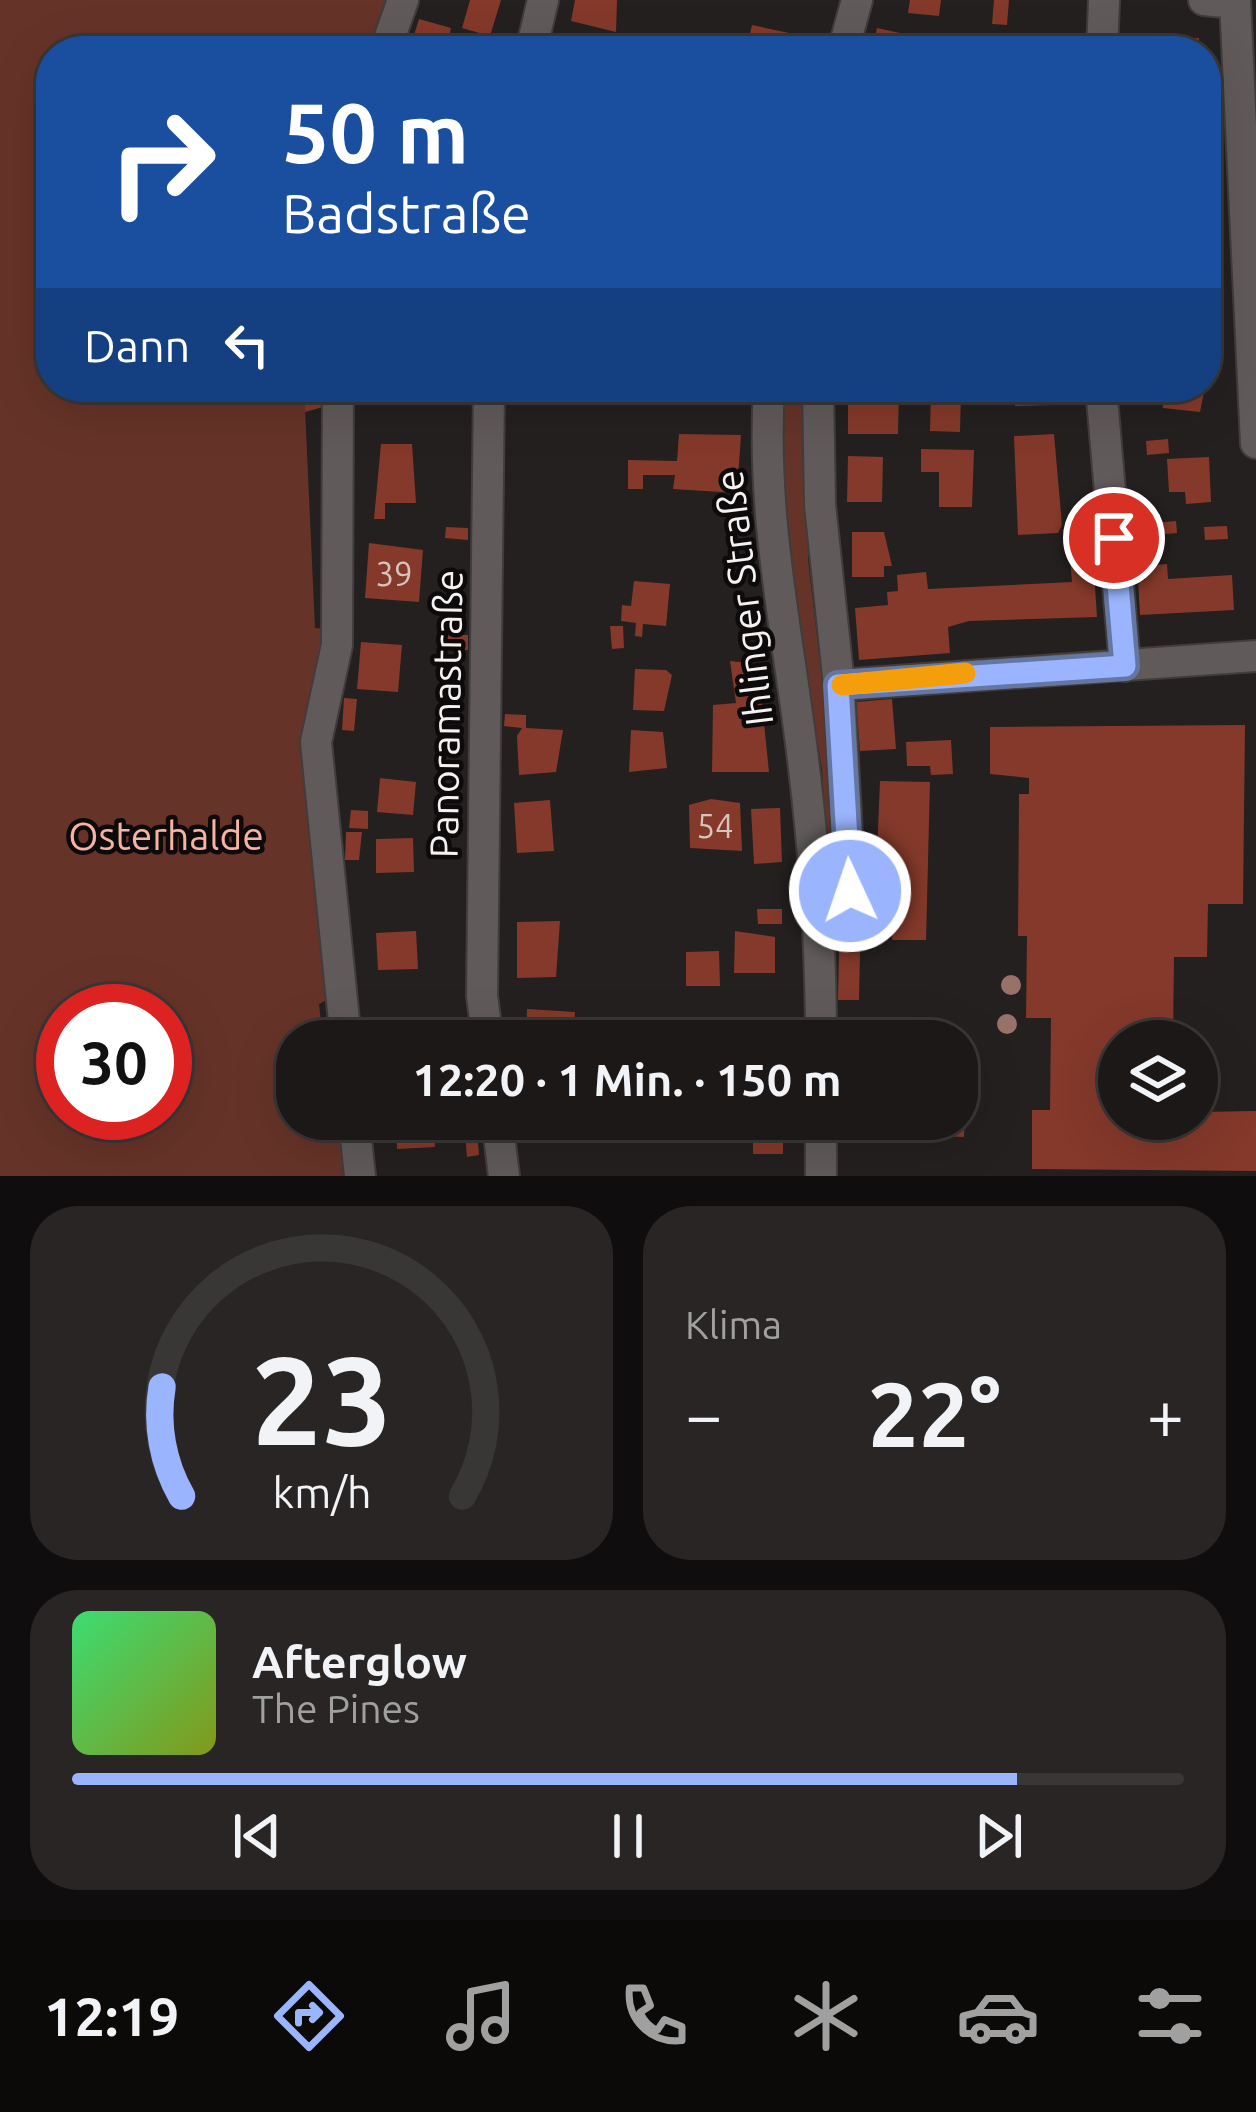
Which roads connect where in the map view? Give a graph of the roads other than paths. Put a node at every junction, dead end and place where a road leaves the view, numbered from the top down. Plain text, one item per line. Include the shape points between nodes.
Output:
1 (403, 0) edge
2 (543, 0) edge
3 (857, 0) edge
4 (1104, 0) edge
5 (1224, 1) edge
6 (390, 36) edge
7 (535, 36) edge
8 (847, 36) edge
9 (1103, 36) edge
10 (338, 402) edge
11 (489, 402) edge
12 (768, 402) edge
13 (818, 402) edge
14 (1102, 402) edge
15 (1256, 443) edge
16 (1256, 656) edge
17 (1125, 666) junction
18 (838, 685) junction
19 (820, 942) junction
20 (344, 1020) edge
21 (485, 1020) edge
22 (821, 1020) edge
23 (356, 1140) edge
24 (500, 1140) edge
25 (821, 1140) edge
26 (360, 1176) edge
27 (504, 1176) edge
28 (821, 1176) edge

1 - 6 street
2 - 7 street
3 - 8 street
4 - 9 street
5 - 15 street via 1245,133
10 - 20 street via 337,645 316,742
11 - 21 street, Panoramastraße
12 - 19 street, Ihlinger Straße via 764,472
13 - 18 street, Ihlinger Straße
14 - 17 street
16 - 17 street
17 - 18 street
18 - 19 street, Ihlinger Straße via 850,891
19 - 22 street, Ihlinger Straße
23 - 26 street
24 - 27 street
25 - 28 street

